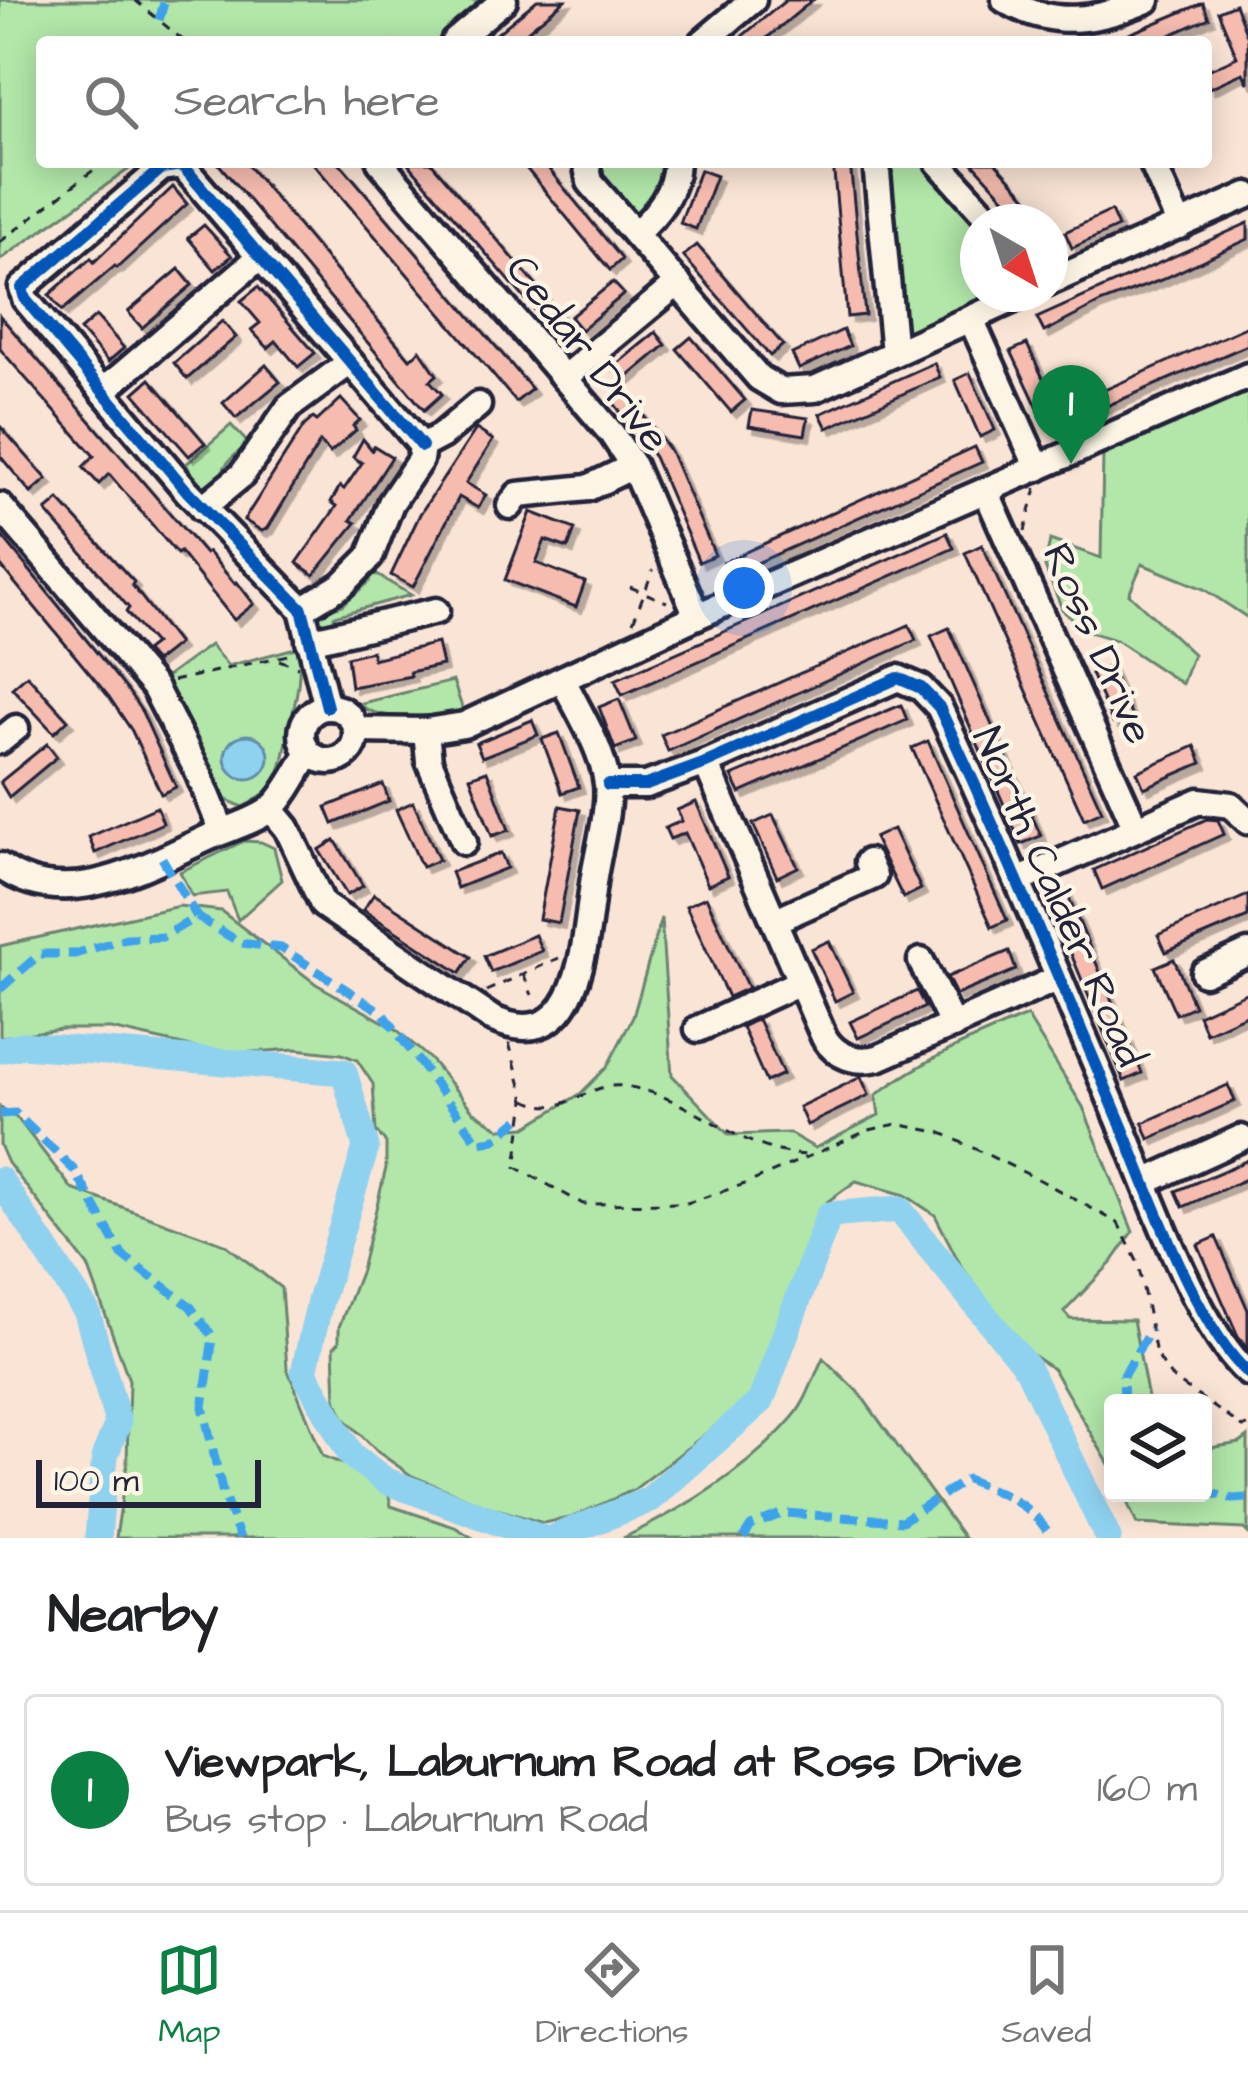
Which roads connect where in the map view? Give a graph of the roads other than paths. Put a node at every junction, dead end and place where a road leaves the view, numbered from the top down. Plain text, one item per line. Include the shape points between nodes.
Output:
1 (504, 0) edge
2 (1005, 0) edge
3 (1147, 0) edge
4 (749, 1) edge
5 (461, 36) edge
6 (710, 36) edge
7 (165, 168) edge
8 (180, 168) edge
9 (385, 168) edge
10 (587, 168) edge
11 (676, 168) edge
12 (878, 168) edge
13 (943, 168) edge
14 (1155, 168) edge
15 (1248, 195) edge
16 (976, 204) edge
17 (1180, 226) junction
18 (635, 233) junction
19 (262, 256) junction
20 (1068, 274) edge
21 (678, 284) junction
22 (986, 312) edge
23 (971, 319) junction
24 (894, 353) junction
25 (349, 363) junction
26 (1248, 376) edge
27 (564, 378) junction
28 (103, 391) junction
29 (478, 405) dead end
30 (422, 446) junction
31 (633, 466) junction
32 (1038, 468) junction
33 (986, 491) junction
34 (0, 506) edge
35 (510, 506) dead end
36 (202, 508) junction
37 (302, 609) junction
38 (436, 611) dead end
39 (697, 616) junction
40 (310, 645) junction
41 (563, 680) junction
42 (327, 707) junction
43 (356, 730) junction
44 (426, 731) junction
45 (309, 753) junction
46 (706, 763) junction
47 (608, 785) junction
48 (271, 809) junction
49 (1248, 821) edge
50 (1136, 828) junction
51 (222, 831) junction
52 (464, 842) dead end
53 (868, 862) dead end
54 (0, 866) edge
55 (1020, 880) junction
56 (774, 921) junction
57 (1248, 953) edge
58 (921, 961) dead end
59 (1204, 973) dead end
60 (1059, 978) junction
61 (800, 982) junction
62 (952, 1026) junction
63 (698, 1029) dead end
64 (1241, 1138) dead end
65 (1145, 1182) junction
66 (1248, 1373) edge

1 - 5 street
2 - 3 street via 1082,21
4 - 6 street
7 - 28 street via 21,293
8 - 19 street
9 - 27 street, Cedar Drive
10 - 18 street via 590,182
11 - 18 street via 664,204
12 - 24 street
13 - 16 street
14 - 17 street
15 - 17 street
17 - 20 street
18 - 21 street
19 - 25 street
19 - 28 street
21 - 24 street via 759,378 781,391 815,389
21 - 27 street
22 - 23 street
23 - 24 street
23 - 32 street
25 - 30 street
25 - 36 street via 289,407 242,476
26 - 32 street
27 - 31 street, Cedar Drive
28 - 36 street
29 - 30 street
30 - 37 street via 370,557
31 - 35 street via 588,488 518,495
31 - 39 street, Cedar Drive
32 - 33 street
33 - 39 street
33 - 50 street, Ross Drive
34 - 51 street via 154,687
36 - 37 street
37 - 40 street
38 - 40 street
39 - 41 street
40 - 42 street
41 - 44 street via 464,724
41 - 47 street
42 - 43 street via 344,712
42 - 45 street via 305,720
43 - 44 street
43 - 45 street via 345,756 328,761
44 - 52 street via 429,760
45 - 48 street
46 - 47 street, North Calder Road via 646,785
46 - 55 street, North Calder Road via 898,678 939,707
46 - 56 street
47 - 48 street via 575,990 562,1009 534,1025 504,1024 463,1001 323,905
48 - 51 street
49 - 50 street via 1231,805 1207,800
50 - 55 street
51 - 54 street via 85,886 53,885
53 - 56 street via 874,876
55 - 60 street, North Calder Road
56 - 61 street
57 - 59 street
58 - 62 street
60 - 62 street
60 - 65 street, North Calder Road
61 - 62 street via 830,1046 850,1058 878,1058
61 - 63 street
64 - 65 street
65 - 66 street, North Calder Road via 1210,1324

